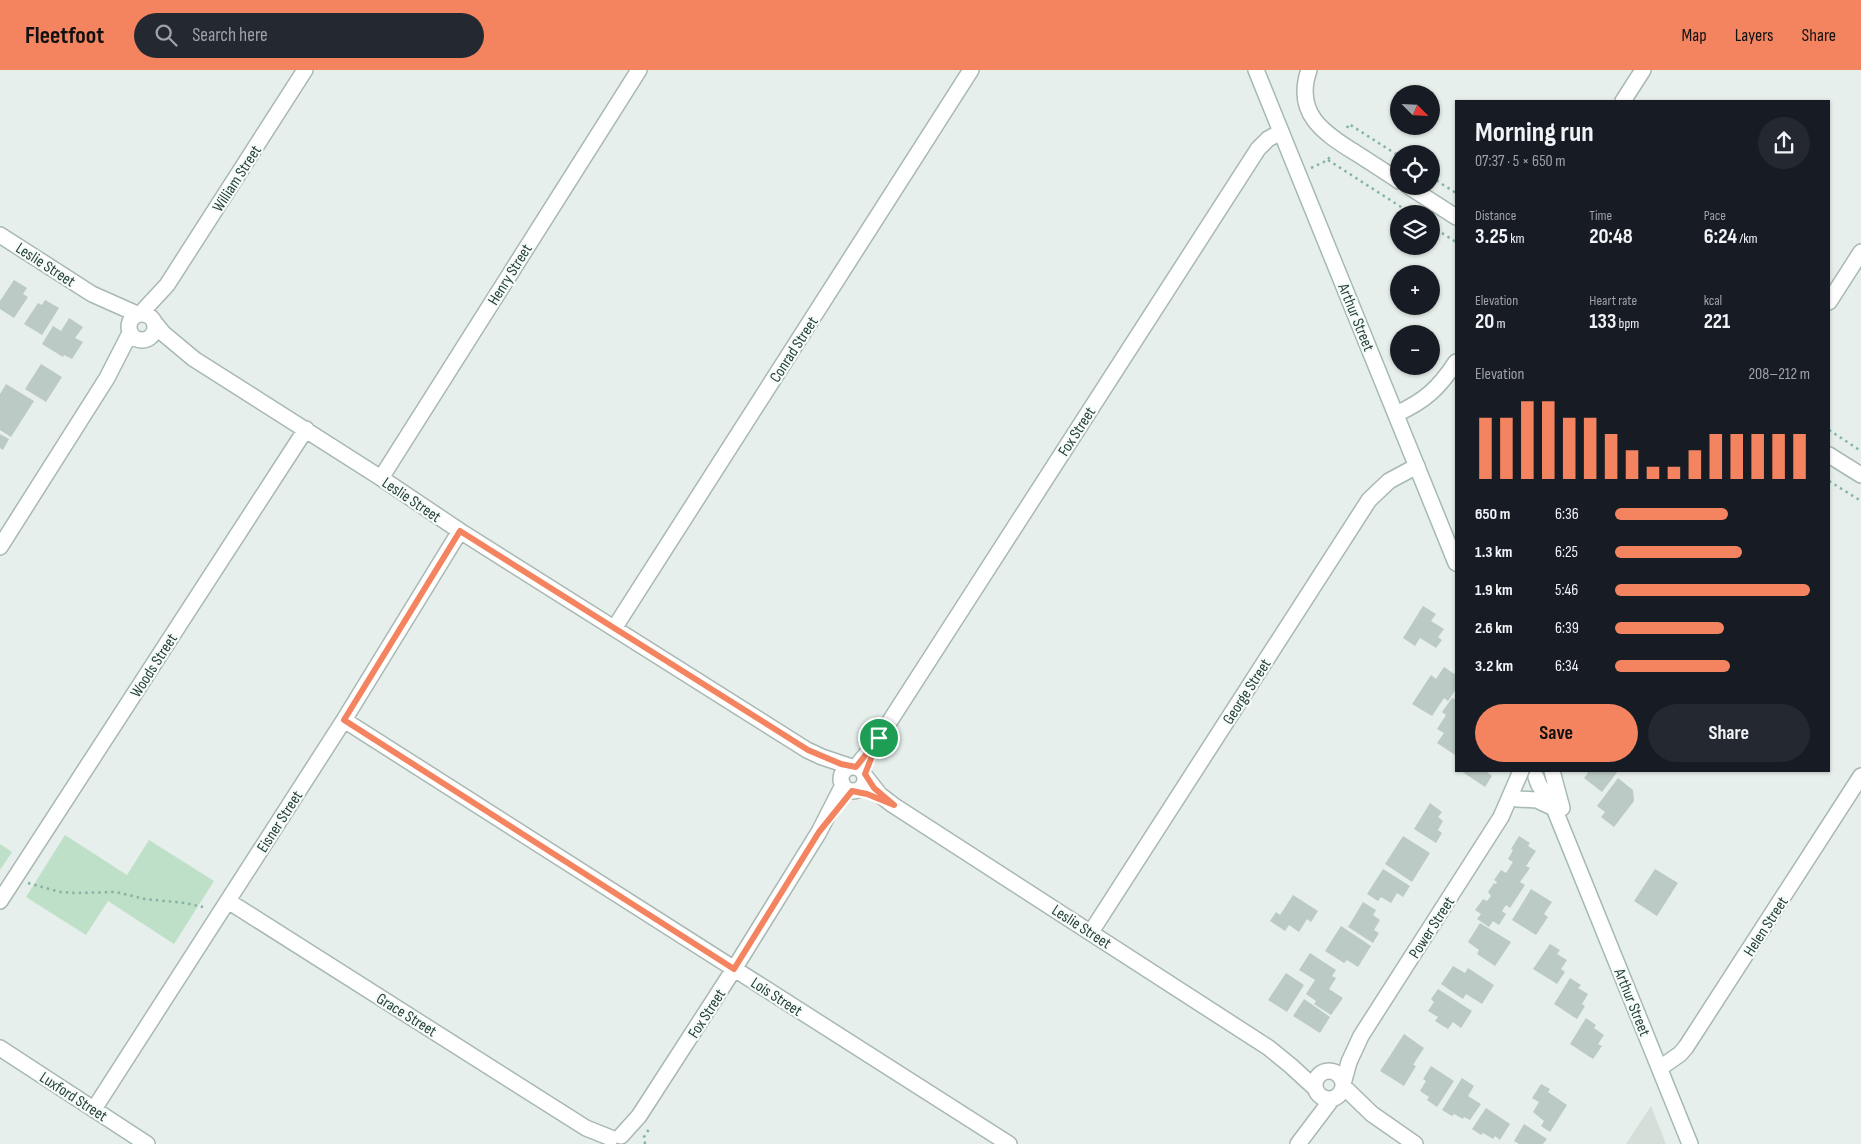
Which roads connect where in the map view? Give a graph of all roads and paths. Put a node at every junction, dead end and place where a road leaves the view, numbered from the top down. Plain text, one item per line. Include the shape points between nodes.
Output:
1 (305, 70) edge
2 (639, 70) edge
3 (971, 70) edge
4 (1256, 70) edge
5 (1310, 70) edge
6 (1643, 70) edge
7 (1624, 100) edge
8 (1281, 132) junction
9 (1338, 142) junction
10 (1390, 150) edge
11 (1328, 160) junction
12 (1298, 174) junction
13 (1390, 175) edge
14 (1440, 182) edge
15 (1455, 191) edge
16 (1422, 195) edge
17 (1398, 205) edge
18 (1455, 216) edge
19 (1440, 232) edge
20 (0, 235) edge
21 (1455, 241) edge
22 (1861, 252) edge
23 (92, 294) junction
24 (1830, 300) edge
25 (146, 317) junction
26 (136, 335) junction
27 (194, 359) junction
28 (1455, 363) edge
29 (1396, 414) junction
30 (306, 429) junction
31 (1830, 431) edge
32 (1861, 451) edge
33 (1830, 456) edge
34 (1417, 466) junction
35 (1861, 476) edge
36 (381, 478) junction
37 (1830, 482) edge
38 (1861, 501) edge
39 (460, 531) junction
40 (0, 547) edge
41 (1455, 561) edge
42 (615, 627) junction
43 (344, 720) junction
44 (808, 750) junction
45 (860, 771) junction
46 (1552, 772) edge
47 (1532, 774) edge
48 (1861, 776) edge
49 (848, 787) junction
50 (1516, 799) junction
51 (894, 805) junction
52 (1554, 808) junction
53 (1501, 817) junction
54 (1576, 861) junction
55 (15, 878) junction
56 (0, 901) edge
57 (228, 901) junction
58 (203, 907) dead end
59 (1091, 932) junction
60 (734, 969) junction
61 (1361, 1036) junction
62 (0, 1048) edge
63 (1269, 1048) junction
64 (1660, 1068) junction
65 (1326, 1071) junction
66 (1343, 1085) junction
67 (1315, 1089) junction
68 (1333, 1099) junction
69 (94, 1109) junction
70 (1372, 1114) junction
71 (649, 1129) dead end
72 (1301, 1139) edge
73 (617, 1141) edge
74 (147, 1144) edge
75 (645, 1144) edge
76 (1009, 1144) edge
77 (1415, 1144) edge
78 (1690, 1144) edge

1 - 25 street, William Street
2 - 36 street, Henry Street
3 - 42 street, Conrad Street
4 - 8 street, Arthur Street
5 - 9 street via 1305,97 1311,115
6 - 7 street
8 - 12 street, Arthur Street
8 - 45 street, Fox Street via 1258,149
9 - 10 path via 1349,124
9 - 11 path
9 - 13 street
11 - 12 path
11 - 17 path
12 - 29 street, Arthur Street
14 - 15 path
16 - 18 street
19 - 21 path
20 - 23 street, Leslie Street
22 - 24 street
23 - 25 street, Leslie Street
23 - 26 street, Leslie Street
25 - 26 street via 130,320
25 - 26 street via 155,326 153,335
25 - 27 street, Leslie Street
26 - 27 street, Leslie Street
26 - 40 street
27 - 30 street, Leslie Street
28 - 29 street via 1439,387 1415,406
29 - 34 street, Arthur Street
30 - 36 street, Leslie Street
30 - 55 street, Woods Street
31 - 32 path
33 - 35 street
34 - 41 street, Arthur Street
34 - 59 street, George Street via 1389,481 1368,500
36 - 39 street, Leslie Street
37 - 38 path
39 - 42 street, Leslie Street
39 - 43 street, Eisner Street
42 - 44 street, Leslie Street
43 - 57 street, Eisner Street
43 - 60 street, Lois Street
44 - 45 street, Leslie Street
44 - 49 street, Leslie Street
45 - 49 street via 862,787
45 - 49 street via 845,770 842,773
45 - 51 street, Leslie Street via 880,795
46 - 54 street, Arthur Street
47 - 50 street, Power Street
47 - 52 street, Arthur Street
47 - 53 street, Power Street
48 - 64 street, Helen Street via 1686,1047
49 - 51 street, Leslie Street
49 - 60 street, Fox Street
50 - 52 street via 1537,800
50 - 53 street, Power Street
51 - 59 street, Leslie Street
52 - 54 street, Arthur Street
53 - 61 street, Power Street
54 - 64 street, Arthur Street
55 - 56 street, Woods Street
55 - 58 path via 60,892 116,892
57 - 69 street, Eisner Street
57 - 73 street, Grace Street via 586,1128
59 - 63 street, Leslie Street
60 - 73 street, Fox Street via 639,1116
60 - 76 street, Lois Street
61 - 65 street, Power Street
61 - 66 street, Power Street
62 - 69 street, Luxford Street
63 - 65 street, Leslie Street
63 - 67 street, Leslie Street
64 - 78 street, Arthur Street
65 - 66 street via 1336,1073
65 - 67 street via 1318,1076
66 - 68 street via 1341,1094
66 - 70 street
67 - 68 street via 1320,1097
67 - 72 street via 1315,1100
68 - 70 street
68 - 72 street
69 - 74 street, Luxford Street
70 - 77 street
71 - 75 path via 644,1137

